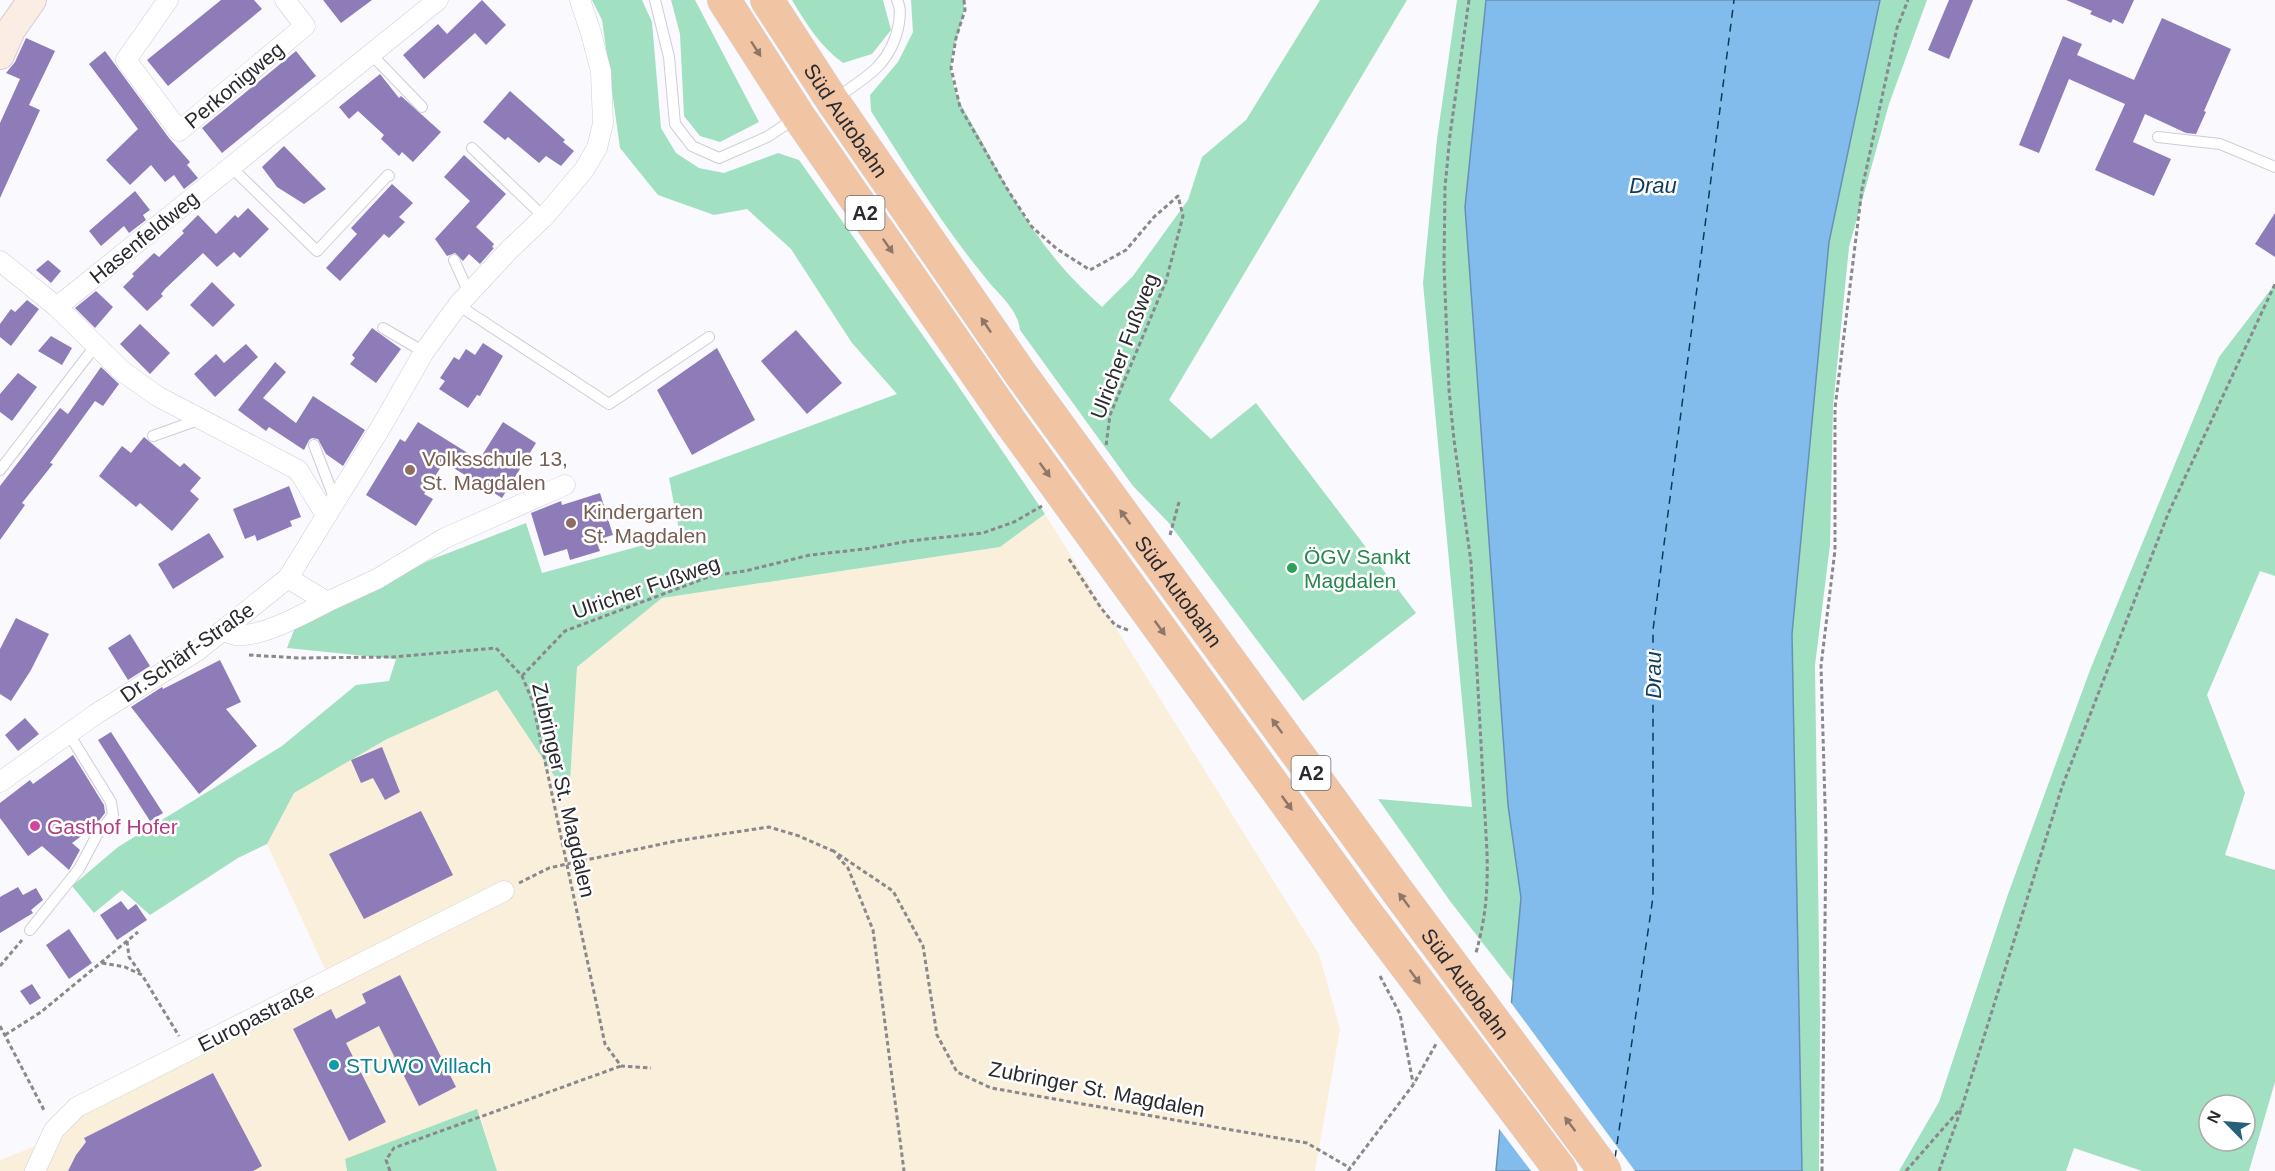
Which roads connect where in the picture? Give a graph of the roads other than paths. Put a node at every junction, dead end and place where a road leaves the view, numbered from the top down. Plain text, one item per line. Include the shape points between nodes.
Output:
1 (32, 0) edge
2 (168, 0) edge
3 (285, 0) edge
4 (438, 0) edge
5 (579, 0) edge
6 (656, 0) edge
7 (724, 0) edge
8 (767, 0) edge
9 (897, 0) edge
10 (371, 54) junction
11 (0, 55) edge
12 (832, 100) junction
13 (422, 107) dead end
14 (799, 117) junction
15 (2158, 137) dead end
16 (472, 148) dead end
17 (231, 167) junction
18 (2275, 167) edge
19 (389, 176) dead end
20 (544, 217) junction
21 (454, 260) dead end
22 (0, 261) edge
23 (464, 299) junction
24 (57, 307) junction
25 (383, 328) dead end
26 (709, 338) dead end
27 (96, 345) junction
28 (424, 352) junction
29 (201, 419) junction
30 (153, 436) dead end
31 (314, 445) dead end
32 (0, 470) edge
33 (565, 485) dead end
34 (331, 507) junction
35 (288, 578) junction
36 (327, 602) junction
37 (222, 630) junction
38 (69, 734) junction
39 (0, 782) edge
40 (504, 891) road end
41 (30, 930) road end
42 (34, 1171) edge
43 (1561, 1171) edge
44 (1605, 1171) edge

1 - 11 street via 11,30
2 - 3 street, Perkonigweg via 126,60 179,130 305,26
4 - 10 street, Hasenfeldweg
5 - 20 street, Dr.Schärf-Straße via 601,72 603,123 597,148 584,170
6 - 14 lane via 669,57 675,124 692,146 719,158 767,137
7 -> 14 highway, Süd Autobahn / A2
8 - 12 highway, Süd Autobahn / A2
9 - 12 lane via 901,8 897,37 883,63
10 - 13 lane
10 - 17 street, Hasenfeldweg
44 -> 12 highway, Süd Autobahn / A2, bridge via 1020,373
14 -> 43 highway, Süd Autobahn / A2, bridge via 1011,423 1364,909
15 - 18 lane via 2220,144
16 - 20 lane
17 - 19 lane via 316,251
17 - 24 street, Hasenfeldweg
20 - 23 street, Dr.Schärf-Straße
21 - 23 lane
22 - 24 street
23 - 26 lane via 609,404
23 - 28 street, Dr.Schärf-Straße
24 - 27 street
25 - 28 lane
27 - 29 street via 122,371 157,396
27 - 32 lane
28 - 34 street, Dr.Schärf-Straße
29 - 30 lane
29 - 34 street via 298,470
31 - 34 lane
33 - 36 street via 445,538 377,579
34 - 35 street, Dr.Schärf-Straße
35 - 36 street
35 - 37 street, Dr.Schärf-Straße
36 - 37 street via 280,625 250,634
37 - 38 street, Dr.Schärf-Straße via 197,651
38 - 39 street, Dr.Schärf-Straße
38 - 41 lane via 111,802 113,815 97,835 80,869
40 - 42 street, Europastraße via 77,1107 54,1130

